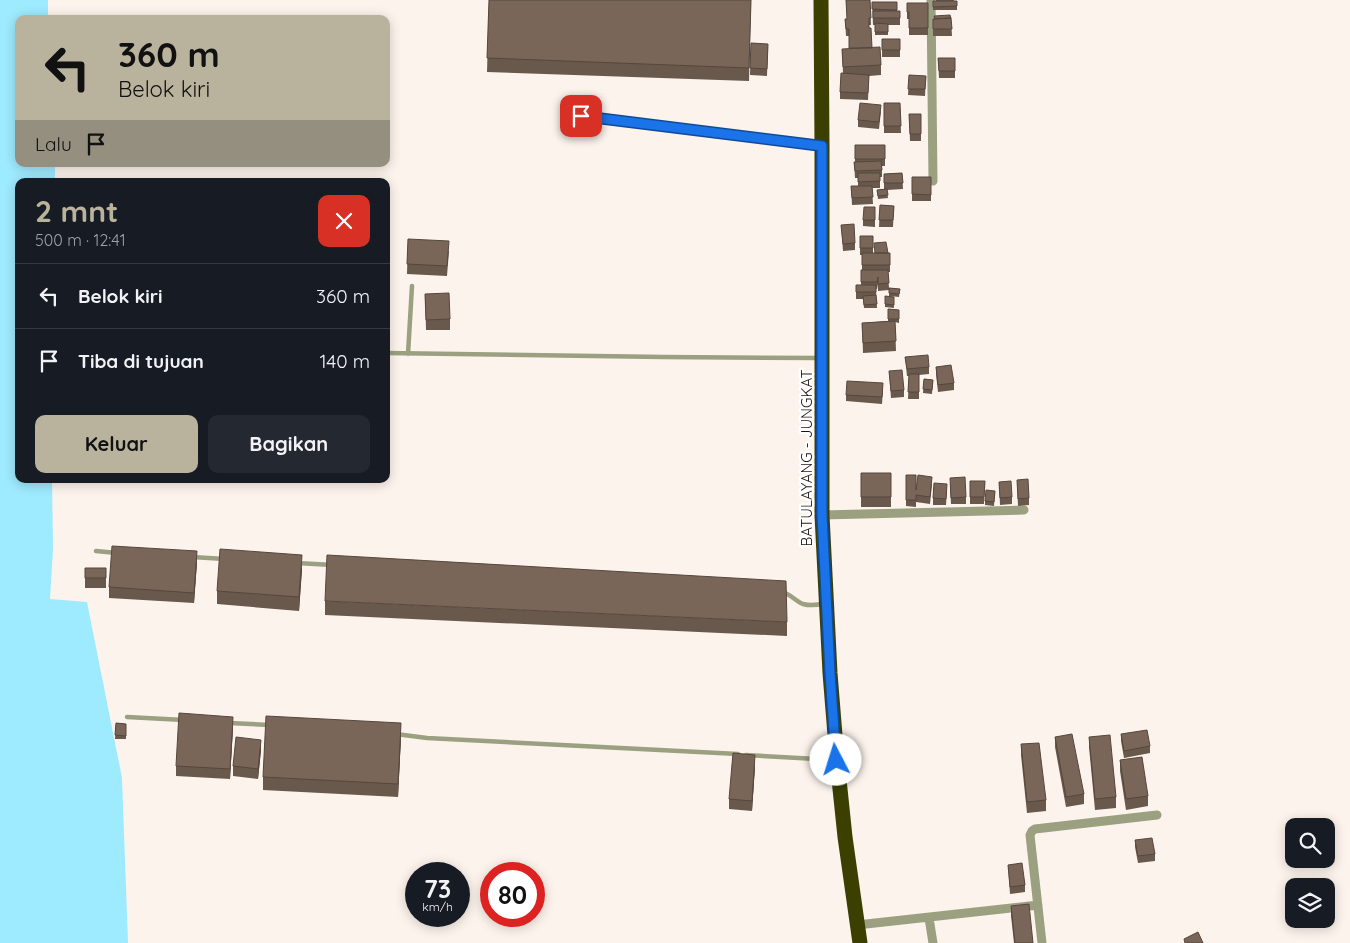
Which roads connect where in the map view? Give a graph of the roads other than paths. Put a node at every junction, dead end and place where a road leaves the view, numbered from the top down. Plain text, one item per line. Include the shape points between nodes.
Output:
1 (821, 0) edge
2 (931, 0) edge
3 (581, 116) dead end
4 (822, 146) junction
5 (933, 181) edge
6 (412, 286) dead end
7 (390, 353) edge
8 (408, 354) junction
9 (822, 358) junction
10 (1024, 510) dead end
11 (822, 515) junction
12 (96, 552) dead end
13 (125, 553) edge
14 (184, 556) edge
15 (234, 559) edge
16 (293, 563) edge
17 (342, 566) edge
18 (774, 591) edge
19 (826, 603) junction
20 (127, 717) dead end
21 (194, 721) edge
22 (223, 722) edge
23 (271, 725) edge
24 (393, 733) edge
25 (836, 760) junction
26 (1157, 815) dead end
27 (1038, 905) junction
28 (929, 918) junction
29 (858, 925) junction
30 (860, 943) edge
31 (933, 943) edge
32 (1042, 943) edge

1 - 4 highway, BATULAYANG - JUNGKAT
2 - 5 street
3 - 4 lane
4 - 9 highway, BATULAYANG - JUNGKAT
6 - 8 lane
7 - 8 lane
8 - 9 lane
9 - 11 highway, BATULAYANG - JUNGKAT
10 - 11 street
11 - 19 highway, BATULAYANG - JUNGKAT
12 - 13 lane
14 - 15 lane
16 - 17 lane
18 - 19 lane via 784,592 803,604
19 - 25 highway, BATULAYANG - JUNGKAT
20 - 21 lane
22 - 23 lane
24 - 25 lane via 427,738
25 - 29 highway, BATULAYANG - JUNGKAT
26 - 27 street via 1032,831
27 - 28 street
27 - 32 street
28 - 29 street
28 - 31 street
29 - 30 highway, BATULAYANG - JUNGKAT

